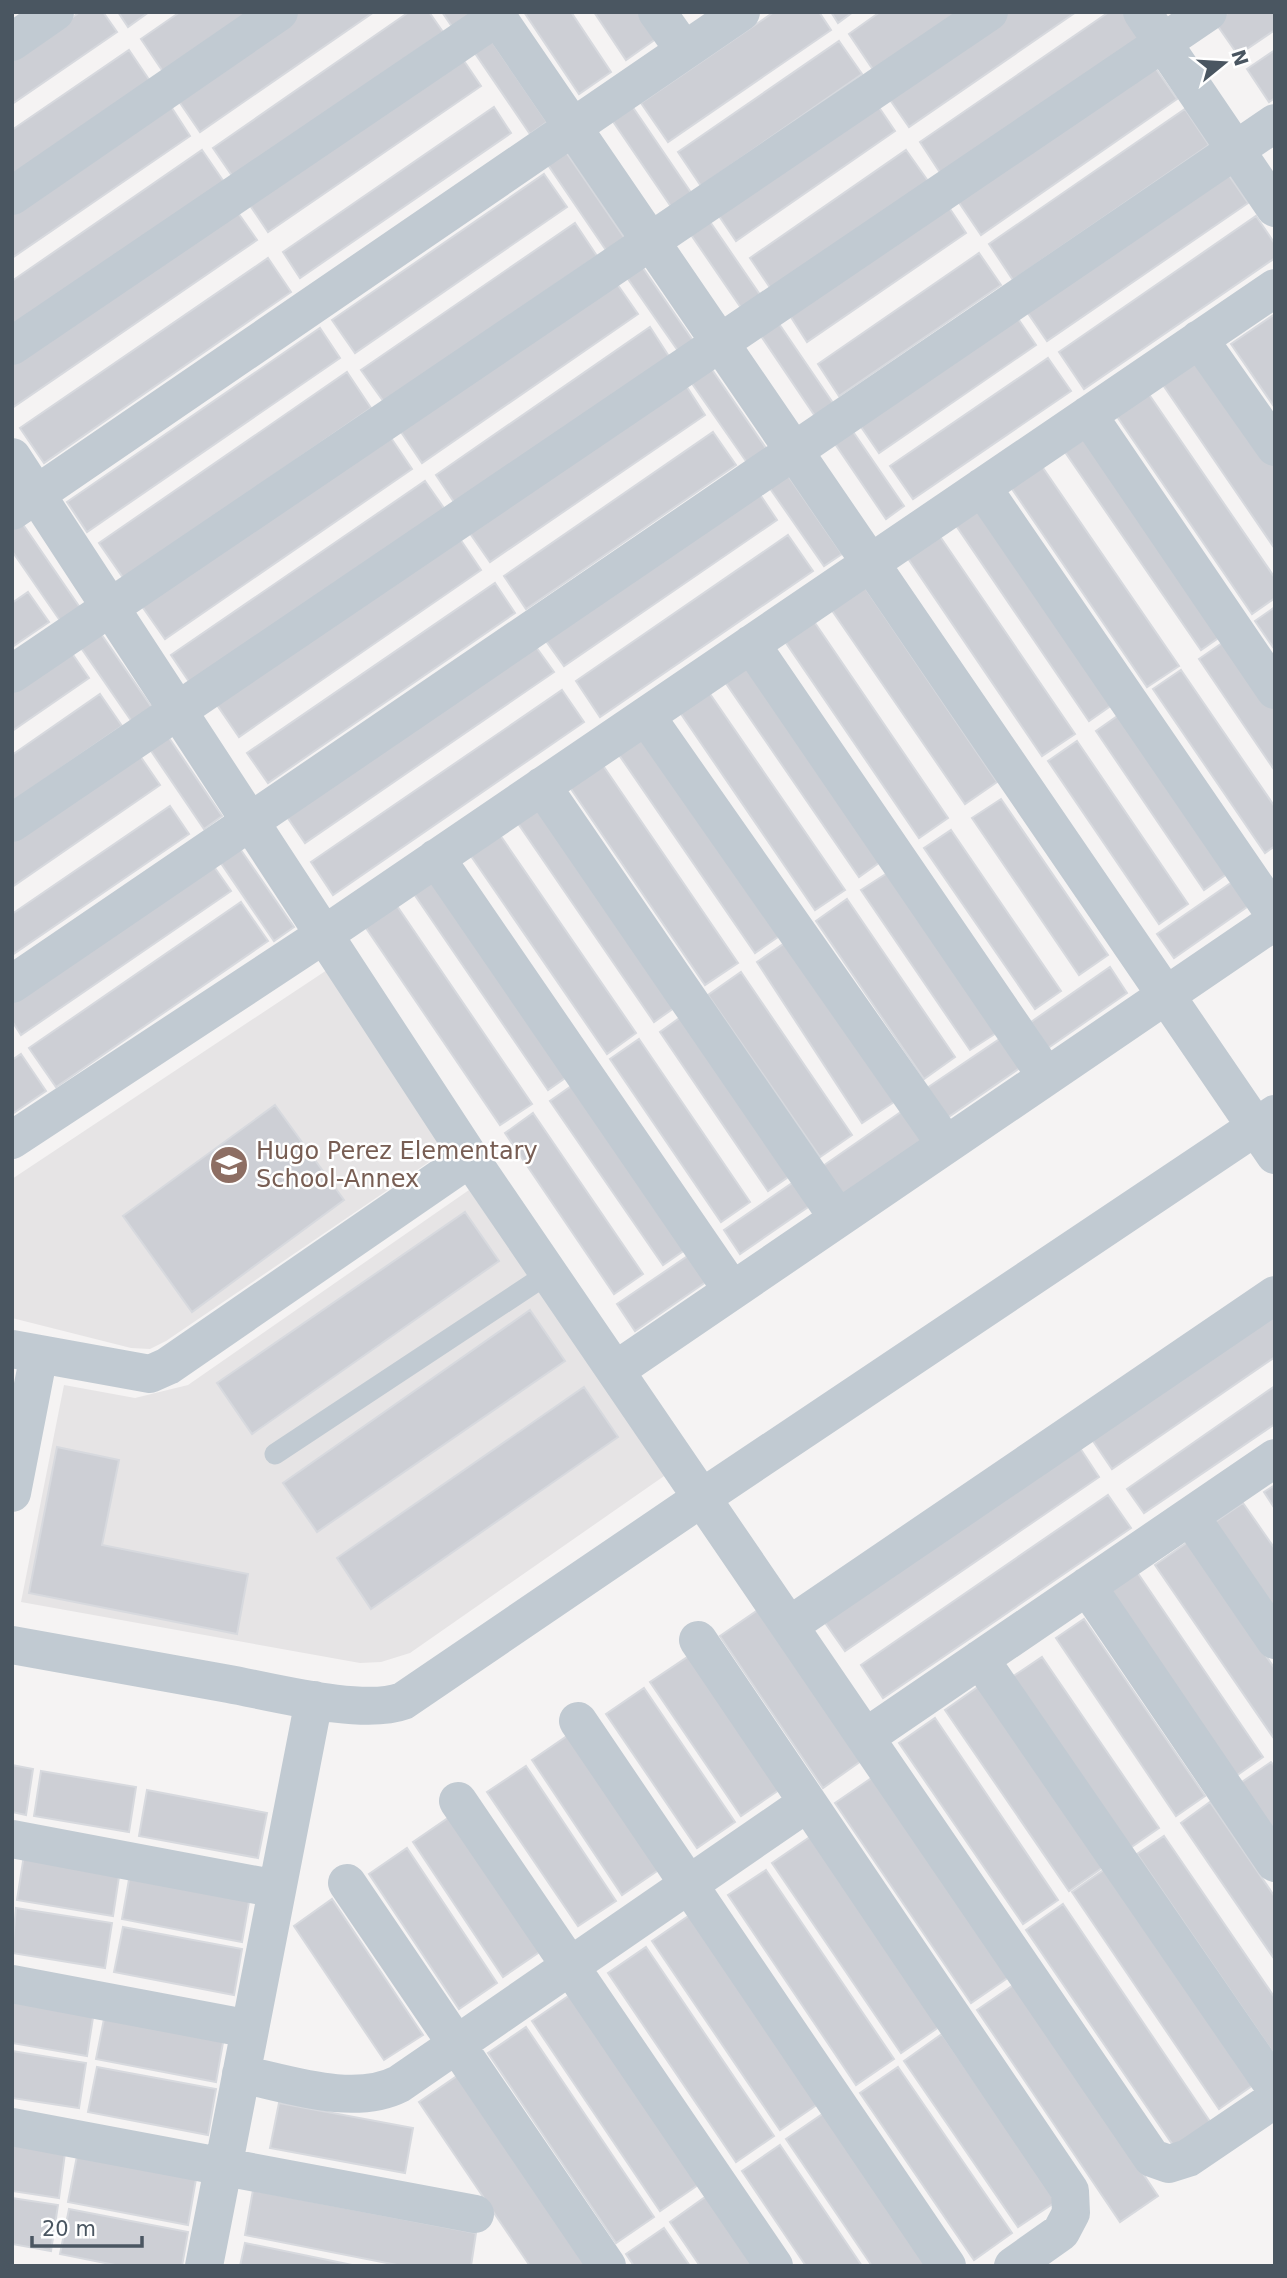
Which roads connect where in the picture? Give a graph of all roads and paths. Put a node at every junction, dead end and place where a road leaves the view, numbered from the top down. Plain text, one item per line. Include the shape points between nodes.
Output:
1 (55, 12) edge
2 (279, 12) edge
3 (657, 12) edge
4 (741, 12) edge
5 (989, 12) edge
6 (1208, 12) edge
7 (496, 15) edge
8 (1152, 27) edge
9 (12, 42) edge
10 (684, 50) junction
11 (1275, 124) edge
12 (572, 127) junction
13 (1236, 150) junction
14 (12, 196) edge
15 (1275, 208) edge
16 (651, 242) junction
17 (1275, 288) edge
18 (1199, 340) junction
19 (720, 344) junction
20 (12, 346) edge
21 (1088, 415) junction
22 (1275, 447) edge
23 (794, 451) junction
24 (12, 457) edge
25 (982, 487) junction
26 (25, 503) edge
27 (870, 563) junction
28 (111, 607) junction
29 (751, 644) junction
30 (12, 674) edge
31 (1275, 690) edge
32 (179, 710) junction
33 (646, 716) junction
34 (542, 786) junction
35 (251, 821) junction
36 (12, 823) edge
37 (436, 858) junction
38 (1275, 915) edge
39 (1275, 921) edge
40 (325, 934) junction
41 (12, 984) edge
42 (1165, 995) junction
43 (1046, 1076) junction
44 (1268, 1132) edge
45 (12, 1140) edge
46 (946, 1145) junction
47 (470, 1158) junction
48 (838, 1218) junction
49 (549, 1273) junction
50 (732, 1290) junction
51 (1275, 1295) edge
52 (26, 1351) edge
53 (615, 1370) junction
54 (275, 1454) dead end
55 (1275, 1458) edge
56 (12, 1491) edge
57 (703, 1497) junction
58 (1190, 1516) junction
59 (1087, 1586) junction
60 (790, 1625) junction
61 (698, 1640) dead end
62 (1275, 1640) edge
63 (12, 1644) edge
64 (980, 1659) junction
65 (314, 1700) junction
66 (578, 1721) dead end
67 (866, 1737) junction
68 (458, 1801) dead end
69 (807, 1802) junction
70 (12, 1839) edge
71 (1275, 1863) edge
72 (347, 1883) dead end
73 (688, 1884) junction
74 (277, 1889) junction
75 (570, 1965) junction
76 (12, 1984) edge
77 (250, 2029) junction
78 (456, 2043) junction
79 (241, 2074) junction
80 (1275, 2088) edge
81 (1275, 2099) edge
82 (12, 2127) edge
83 (223, 2167) junction
84 (475, 2214) dead end
85 (204, 2266) edge
86 (607, 2266) edge
87 (774, 2266) edge
88 (947, 2266) edge
89 (1013, 2266) edge

1 - 9 street
2 - 14 street
3 - 10 street
4 - 10 street
5 - 16 street
6 - 8 street
7 - 12 street
7 - 20 street
8 - 13 street
8 - 19 street
10 - 12 street
11 - 13 street
12 - 16 street
12 - 26 street
13 - 15 street
13 - 23 street
16 - 19 street
16 - 28 street
17 - 18 street
18 - 21 street
18 - 22 street
19 - 23 street
19 - 32 street
21 - 25 street
21 - 31 street
23 - 27 street
23 - 35 street
24 - 26 street
25 - 27 street
25 - 38 street
26 - 28 street
27 - 29 street
27 - 42 street
28 - 30 street
28 - 32 street
29 - 33 street
29 - 43 street
32 - 35 street
32 - 36 street
33 - 34 street
33 - 46 street
34 - 37 street
34 - 48 street
35 - 40 street
35 - 41 street
37 - 40 street
37 - 50 street
39 - 42 street
40 - 45 street
40 - 47 street
42 - 43 street
42 - 44 street
43 - 46 street
44 - 57 street
46 - 48 street
47 - 49 street
47 - 52 street via 150,1374
48 - 50 street
49 - 53 street
49 - 54 lane
50 - 53 street
51 - 60 street
52 - 56 street
53 - 57 street
55 - 58 street
57 - 60 street
57 - 65 street via 403,1701 370,1707
58 - 59 street
58 - 62 street
59 - 64 street
59 - 71 street
60 - 67 street
61 - 69 street
63 - 65 street
64 - 67 street
64 - 80 street
65 - 74 street
66 - 73 street
67 - 81 street via 1152,2158 1169,2164 1188,2158
68 - 75 street
69 - 73 street
69 - 89 street via 1070,2191 1071,2213 1061,2232
70 - 74 street
72 - 78 street
73 - 75 street
73 - 88 street
74 - 77 street
75 - 78 street
75 - 87 street
76 - 77 street
77 - 79 street
78 - 79 street via 399,2084 366,2095
78 - 86 street
79 - 83 street
82 - 83 street
83 - 84 street
83 - 85 street

